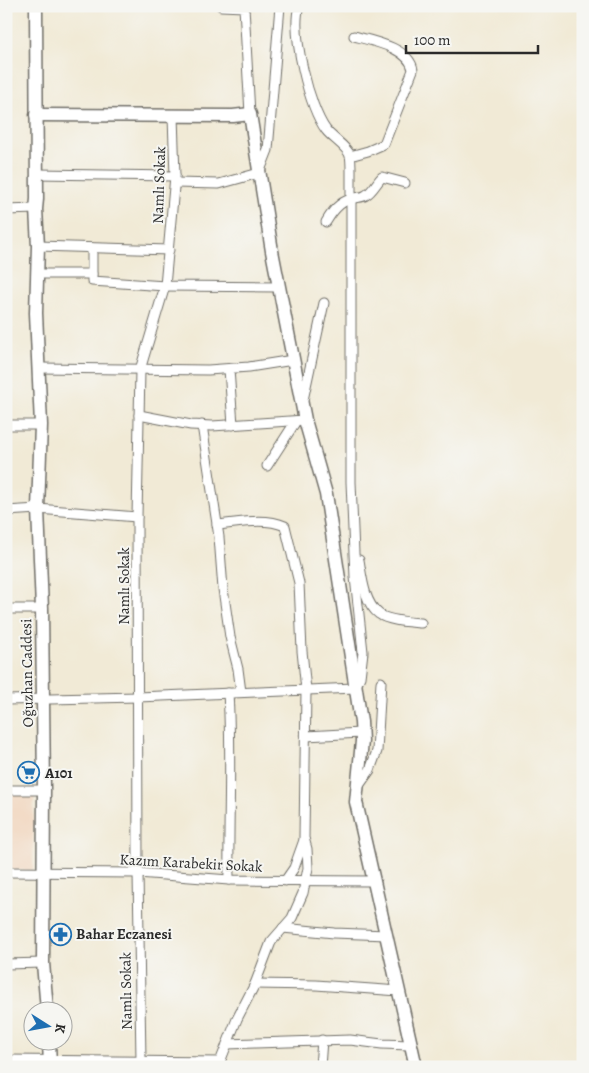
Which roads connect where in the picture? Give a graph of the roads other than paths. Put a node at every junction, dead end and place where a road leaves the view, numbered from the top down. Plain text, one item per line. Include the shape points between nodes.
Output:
1 (36, 6) edge
2 (222, 6) edge
3 (280, 6) edge
4 (299, 6) edge
5 (354, 36) dead end
6 (250, 114) junction
7 (36, 115) junction
8 (173, 116) junction
9 (350, 156) junction
10 (37, 174) junction
11 (259, 174) junction
12 (175, 179) junction
13 (405, 183) dead end
14 (350, 199) junction
15 (36, 209) junction
16 (6, 210) edge
17 (326, 222) dead end
18 (38, 246) junction
19 (92, 248) junction
20 (169, 250) junction
21 (37, 274) junction
22 (92, 274) junction
23 (165, 286) junction
24 (279, 286) junction
25 (324, 303) dead end
26 (293, 360) junction
27 (39, 368) junction
28 (229, 369) junction
29 (140, 370) junction
30 (302, 403) junction
31 (140, 415) junction
32 (301, 420) junction
33 (41, 424) junction
34 (6, 425) edge
35 (202, 425) junction
36 (233, 425) junction
37 (267, 466) dead end
38 (38, 509) junction
39 (6, 511) edge
40 (137, 517) junction
41 (217, 525) junction
42 (355, 540) junction
43 (6, 609) edge
44 (42, 609) junction
45 (421, 623) dead end
46 (381, 682) dead end
47 (355, 688) junction
48 (306, 690) junction
49 (242, 692) junction
50 (228, 693) junction
51 (138, 697) junction
52 (6, 700) edge
53 (43, 700) junction
54 (361, 733) junction
55 (306, 736) junction
56 (6, 790) edge
57 (44, 790) junction
58 (356, 790) junction
59 (304, 838) junction
60 (6, 872) edge
61 (44, 872) junction
62 (138, 873) junction
63 (229, 880) junction
64 (285, 881) junction
65 (306, 881) junction
66 (374, 881) junction
67 (282, 928) junction
68 (387, 935) junction
69 (43, 963) junction
70 (6, 964) edge
71 (255, 984) junction
72 (398, 990) junction
73 (45, 1000) edge
74 (322, 1040) junction
75 (227, 1044) junction
76 (410, 1044) junction
77 (49, 1050) edge
78 (6, 1060) edge
79 (140, 1061) junction
80 (50, 1063) edge
81 (219, 1064) edge
82 (320, 1067) edge
83 (416, 1067) edge

1 - 7 street, Oğuzhan Caddesi
2 - 6 street via 244,7
3 - 11 street via 268,150
4 - 9 street via 298,38 305,80 314,107 326,129
5 - 9 street via 392,48 407,57 413,70 384,144
6 - 8 street
6 - 11 street
7 - 8 street
7 - 10 street, Oğuzhan Caddesi
8 - 12 street, Namlı Sokak
9 - 14 street
10 - 12 street
10 - 15 street, Oğuzhan Caddesi
11 - 12 street via 219,184
11 - 24 street
12 - 20 street, Namlı Sokak
13 - 14 street via 382,177 364,197
14 - 17 street via 339,205
14 - 42 street via 351,482
15 - 16 street
15 - 18 street, Oğuzhan Caddesi
18 - 19 street
18 - 21 street, Oğuzhan Caddesi
19 - 20 street
19 - 22 street
20 - 23 street, Namlı Sokak
21 - 22 street
21 - 27 street, Oğuzhan Caddesi
22 - 23 street via 92,281
23 - 24 street
23 - 29 street, Namlı Sokak
24 - 26 street
25 - 30 street
26 - 28 street
26 - 30 street
27 - 29 street
27 - 33 street, Oğuzhan Caddesi
28 - 29 street
28 - 36 street
29 - 31 street, Namlı Sokak
30 - 32 street
31 - 35 street
31 - 40 street, Namlı Sokak
32 - 36 street
32 - 37 street
32 - 47 street via 326,494
33 - 34 street
33 - 38 street, Oğuzhan Caddesi
35 - 36 street
35 - 41 street
38 - 39 street
38 - 40 street
38 - 44 street, Oğuzhan Caddesi
40 - 51 street, Namlı Sokak
41 - 48 street via 258,521 285,526 299,583
41 - 49 street via 230,637
42 - 45 street via 371,604 380,615
42 - 47 street via 355,577 363,652
43 - 44 street
44 - 53 street, Oğuzhan Caddesi
46 - 58 street via 377,751 370,770
47 - 48 street
47 - 54 street
48 - 49 street
48 - 55 street
49 - 50 street
50 - 51 street
50 - 63 street via 231,732
51 - 53 street
51 - 62 street, Namlı Sokak
52 - 53 street
53 - 57 street, Oğuzhan Caddesi
54 - 55 street
54 - 58 street
55 - 59 street
56 - 57 street
57 - 61 street, Oğuzhan Caddesi
58 - 66 street
59 - 64 street via 297,861
59 - 65 street
60 - 61 street, Kazım Karabekir Sokak
61 - 62 street, Kazım Karabekir Sokak
61 - 69 street, Oğuzhan Caddesi
62 - 63 street, Kazım Karabekir Sokak
62 - 79 street, Namlı Sokak
63 - 64 street, Kazım Karabekir Sokak
64 - 65 street, Kazım Karabekir Sokak
65 - 66 street, Kazım Karabekir Sokak
65 - 67 street via 298,907
66 - 68 street
67 - 68 street
67 - 71 street via 271,942
68 - 72 street
69 - 70 street
69 - 73 street, Oğuzhan Caddesi
71 - 72 street
71 - 75 street
72 - 76 street
74 - 75 street
74 - 76 street
74 - 82 street
75 - 81 street
76 - 83 street
77 - 80 street
78 - 80 street
79 - 80 street
79 - 81 street

